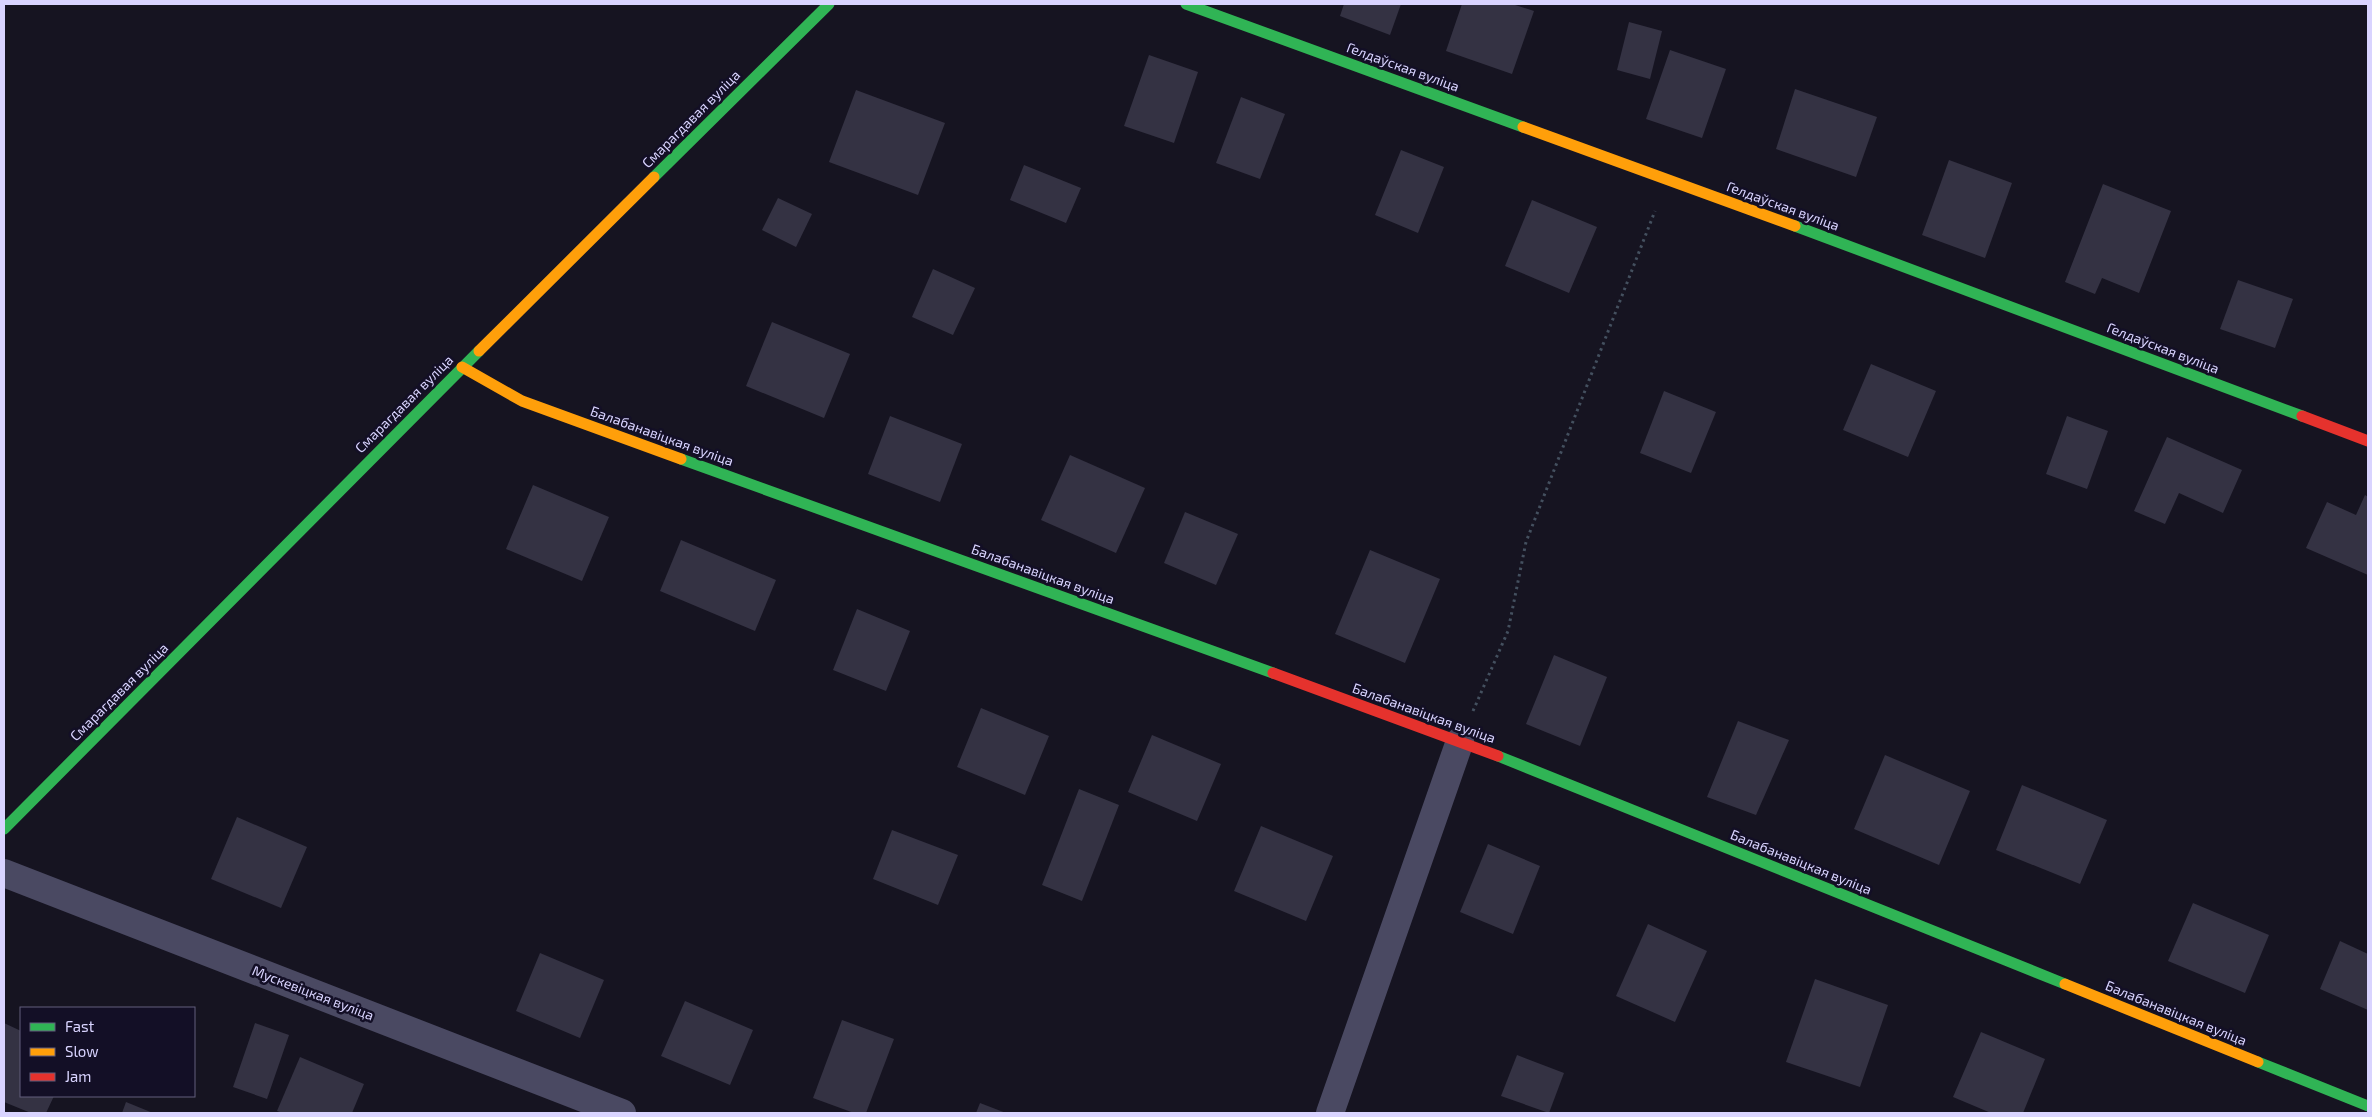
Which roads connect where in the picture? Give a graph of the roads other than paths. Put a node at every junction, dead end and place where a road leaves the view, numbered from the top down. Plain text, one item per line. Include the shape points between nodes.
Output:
1 (829, 4) edge
2 (1186, 4) edge
3 (462, 367) junction
4 (2368, 440) edge
5 (1460, 741) junction
6 (4, 829) edge
7 (4, 873) edge
8 (2368, 1106) edge
9 (622, 1113) edge
10 (1330, 1113) edge

1 - 3 street, Смарагдавая вуліца
2 - 4 street, Гелдаўская вуліца
3 - 5 street, Балабанавіцкая вуліца via 522,401
3 - 6 street, Смарагдавая вуліца
5 - 8 street, Балабанавіцкая вуліца
5 - 10 street
7 - 9 street, Мускевіцкая вуліца

